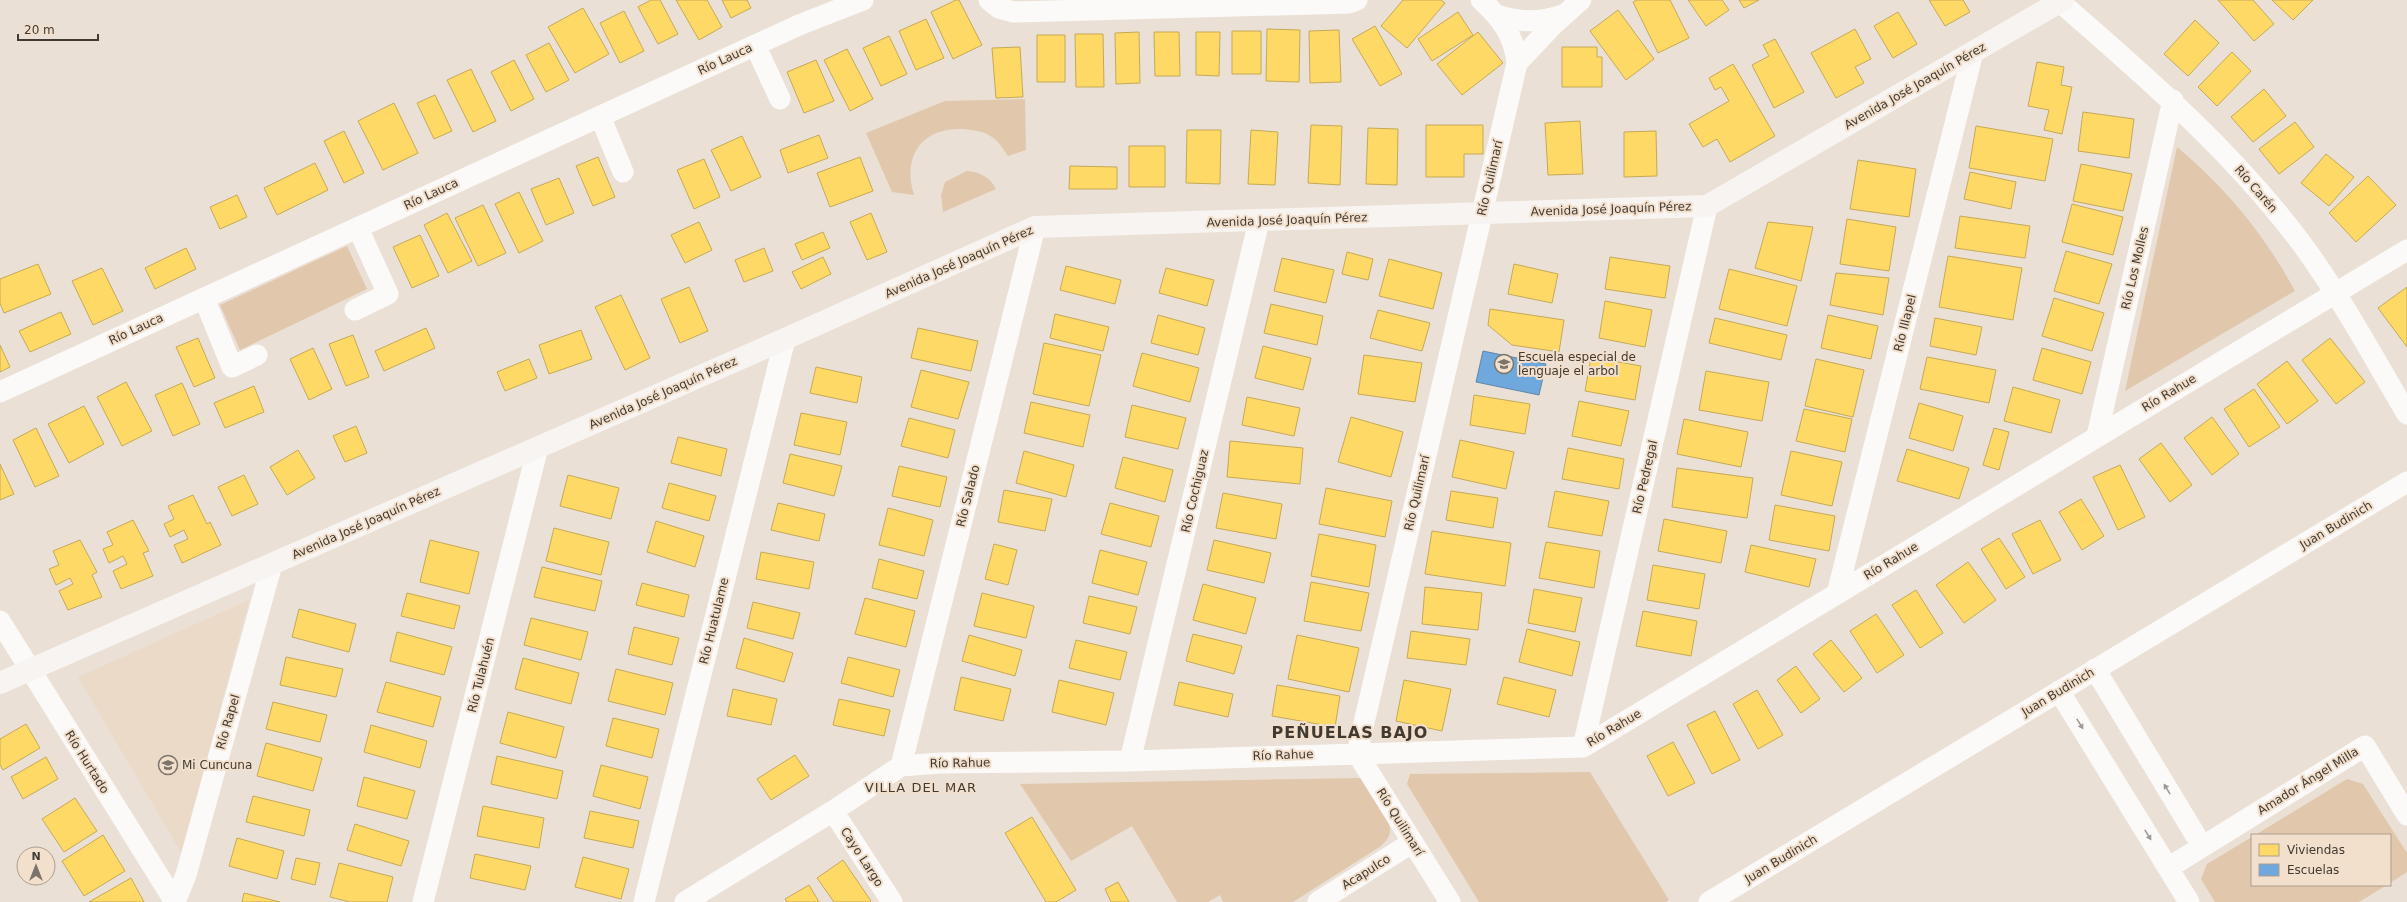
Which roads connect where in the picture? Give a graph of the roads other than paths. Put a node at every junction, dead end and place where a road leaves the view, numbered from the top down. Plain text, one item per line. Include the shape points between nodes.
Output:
1 (863, 0) edge
2 (989, 0) edge
3 (1357, 0) edge
4 (1480, 0) edge
5 (1581, 0) edge
6 (2061, 1) edge
7 (1497, 15) junction
8 (1564, 15) junction
9 (755, 45) junction
10 (1973, 52) junction
11 (1517, 63) junction
12 (780, 99) dead end
13 (2172, 100) junction
14 (600, 116) junction
15 (623, 172) dead end
16 (1707, 206) junction
17 (1482, 213) junction
18 (1259, 220) junction
19 (1035, 227) junction
20 (358, 228) junction
21 (2407, 250) edge
22 (2336, 292) junction
23 (204, 298) junction
24 (355, 310) dead end
25 (785, 339) junction
26 (257, 355) dead end
27 (0, 392) edge
28 (2407, 414) edge
29 (2097, 436) junction
30 (538, 447) junction
31 (2407, 482) edge
32 (272, 564) junction
33 (1837, 594) junction
34 (0, 621) edge
35 (30, 670) junction
36 (2095, 670) junction
37 (0, 683) edge
38 (2059, 691) junction
39 (1584, 747) junction
40 (1357, 753) junction
41 (1130, 761) junction
42 (901, 766) junction
43 (833, 811) junction
44 (2407, 815) edge
45 (1413, 842) junction
46 (2202, 846) junction
47 (2168, 868) junction
48 (1738, 895) edge
49 (175, 902) edge
50 (423, 902) edge
51 (644, 902) edge
52 (685, 902) edge
53 (892, 902) edge
54 (1318, 902) edge
55 (1450, 902) edge
56 (1709, 902) edge
57 (2189, 902) edge

1 - 9 street, Río Lauca
2 - 3 street via 999,8 1014,12 1349,3
4 - 7 street
5 - 8 street
6 - 10 main road, Avenida José Joaquín Pérez
6 - 13 street, Río Carén
7 - 8 street via 1526,22
7 - 11 street via 1511,37
8 - 11 street
9 - 12 street
9 - 14 street, Río Lauca
10 - 16 main road, Avenida José Joaquín Pérez
10 - 33 street, Río Illapel
11 - 17 street, Río Quilimarí
13 - 22 street, Río Carén via 2257,189 2298,239
13 - 29 street, Río Los Molles
14 - 15 street
14 - 20 street, Río Lauca
16 - 17 main road, Avenida José Joaquín Pérez
16 - 39 street, Río Pedregal
17 - 18 main road, Avenida José Joaquín Pérez
17 - 40 street, Río Quilimarí
18 - 19 main road, Avenida José Joaquín Pérez
18 - 41 street, Río Cochiguaz
19 - 25 main road, Avenida José Joaquín Pérez
19 - 42 street, Río Salado
20 - 23 street, Río Lauca
20 - 24 street via 388,294
21 - 22 street, Río Rahue
22 - 28 street, Río Carén
22 - 29 street, Río Rahue
23 - 26 street via 232,367
23 - 27 street, Río Lauca
25 - 30 main road, Avenida José Joaquín Pérez
25 - 51 street, Río Huatulame
29 - 33 street, Río Rahue
30 - 32 main road, Avenida José Joaquín Pérez
30 - 50 street, Río Tulahuén
31 - 36 street, Juan Budinich
32 - 35 main road, Avenida José Joaquín Pérez
32 - 49 street, Río Rapel via 186,875
33 - 39 street, Río Rahue
34 - 35 street, Río Hurtado
35 - 37 main road, Avenida José Joaquín Pérez
35 - 49 street, Río Hurtado
36 - 38 street, Juan Budinich
46 -> 36 street
38 -> 47 street
38 - 48 street, Juan Budinich
39 - 40 street, Río Rahue
40 - 41 street, Río Rahue
40 - 45 street, Río Quilimarí
41 - 42 street, Río Rahue via 940,763
42 - 43 street, Río Rahue
43 - 52 street, Río Rahue
43 - 53 street, Cayo Largo
44 - 46 street, Amador Ángel Milla via 2364,746
45 - 54 street, Acapulco
45 - 55 street, Río Quilimarí
46 - 47 street, Amador Ángel Milla
47 - 57 street
48 - 56 street, Juan Budinich

